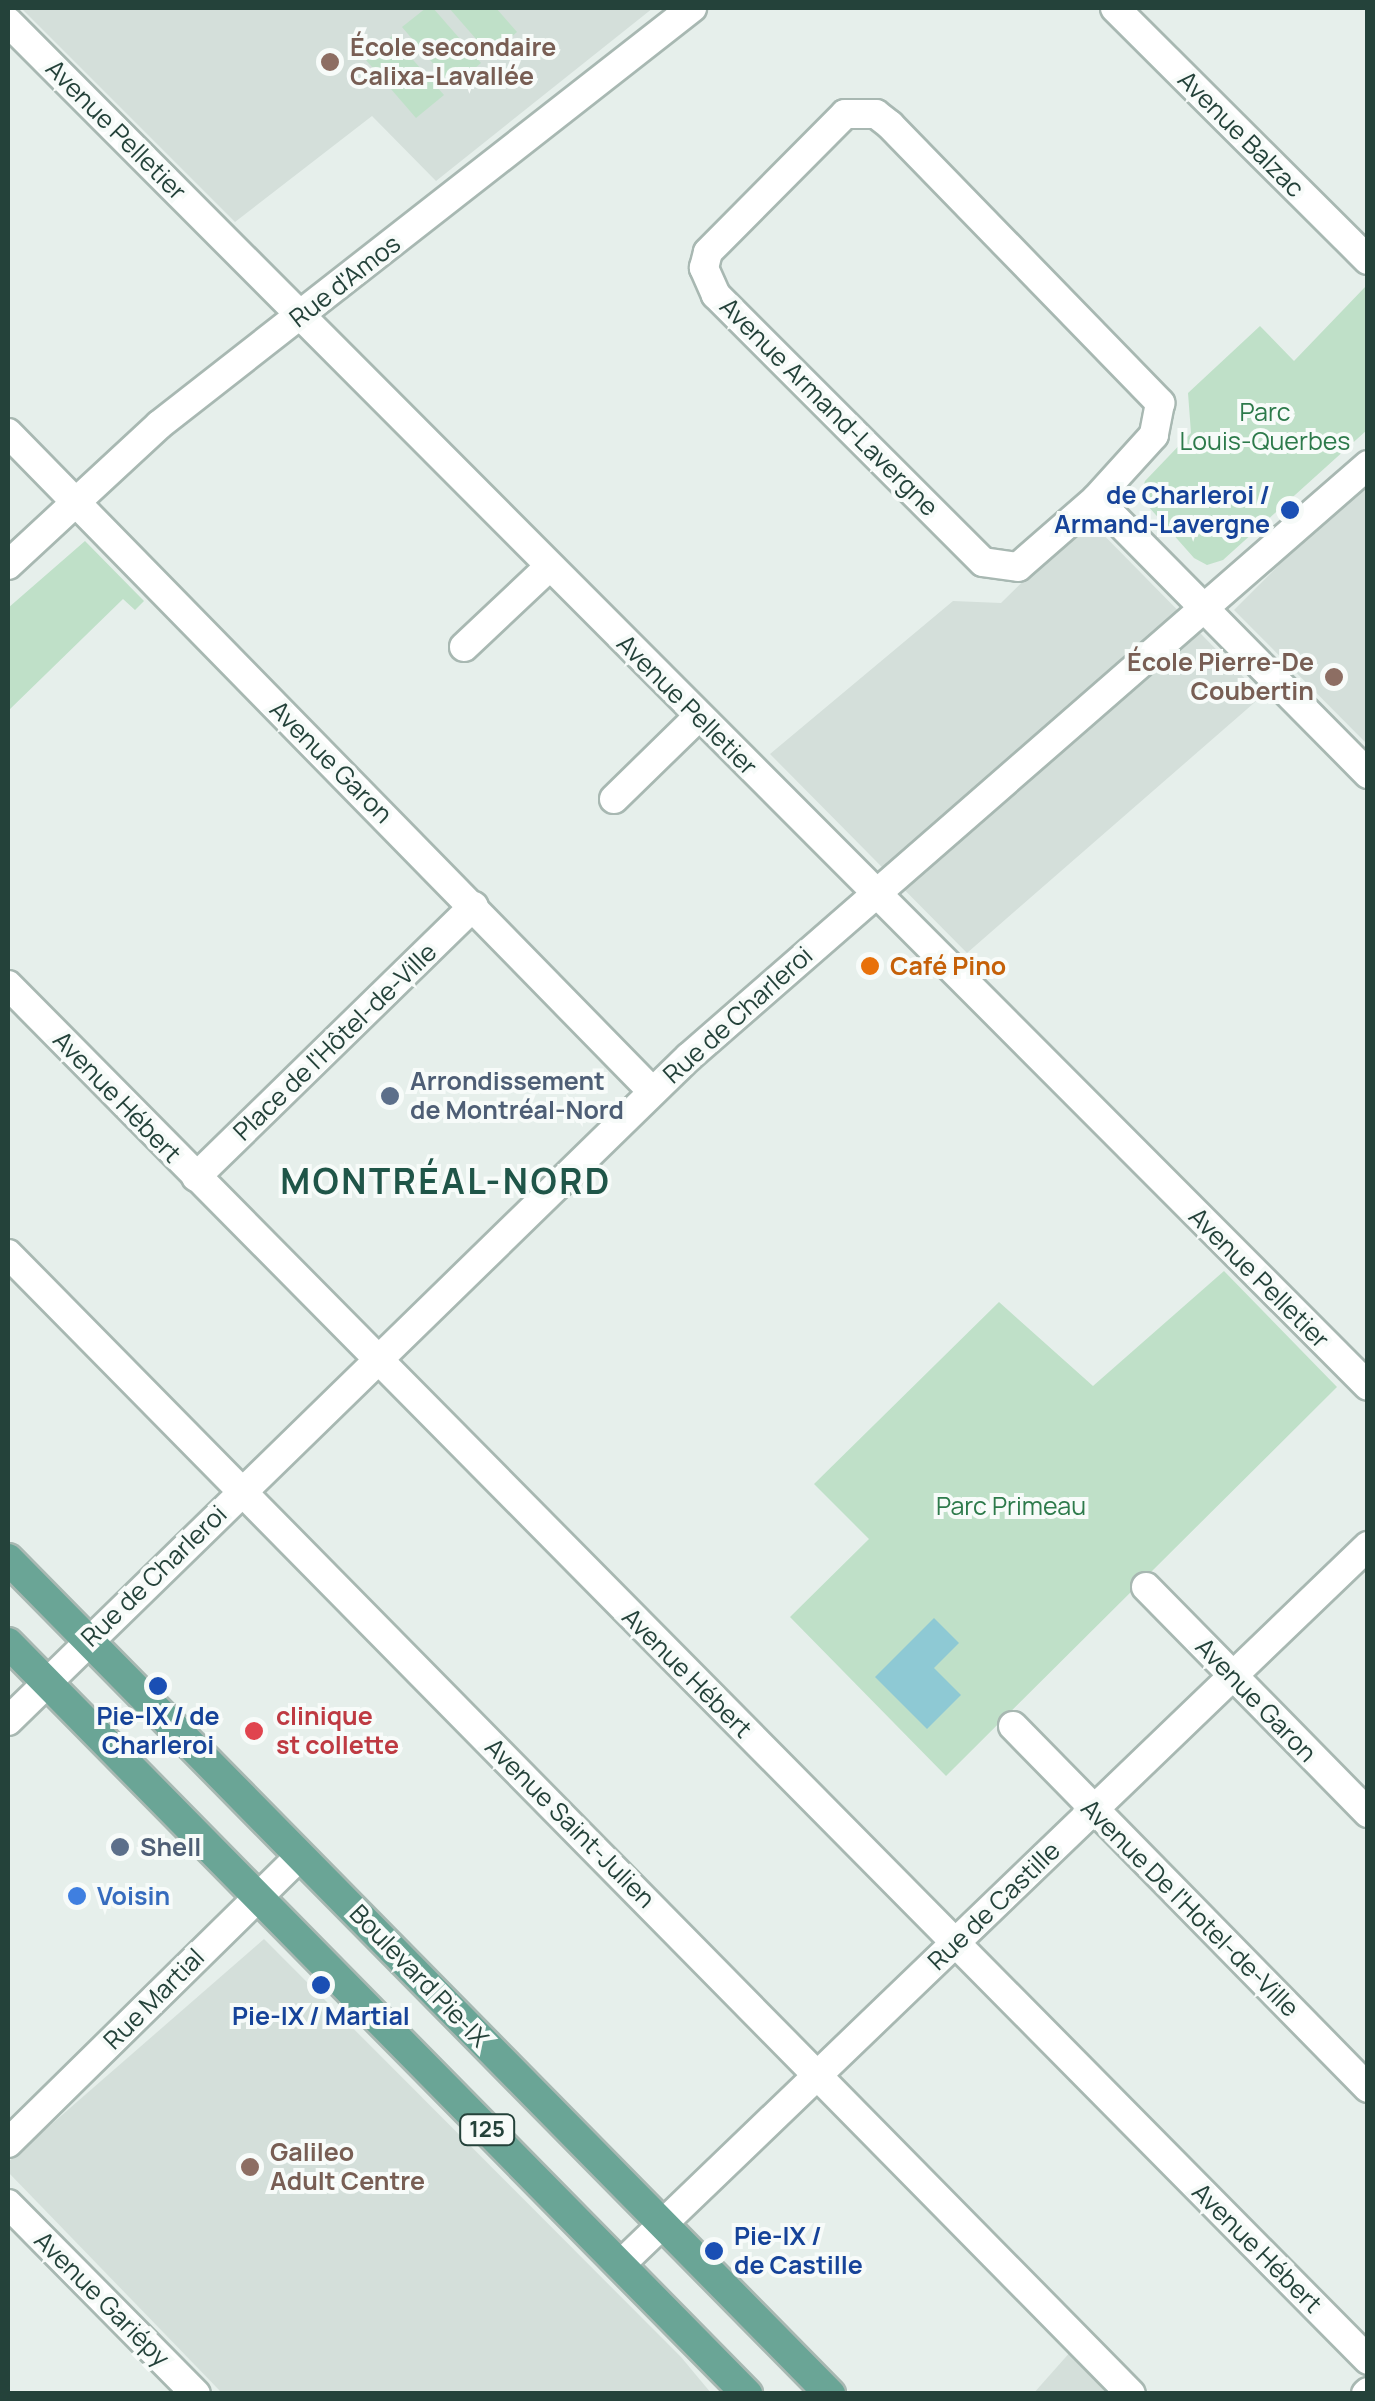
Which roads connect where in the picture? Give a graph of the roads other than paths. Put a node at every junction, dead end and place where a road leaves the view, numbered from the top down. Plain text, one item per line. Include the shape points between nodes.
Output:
1 (692, 8) edge
2 (1115, 8) edge
3 (8, 22) edge
4 (1368, 260) edge
5 (302, 316) junction
6 (8, 433) edge
7 (1368, 465) edge
8 (1096, 499) junction
9 (73, 501) junction
10 (8, 565) edge
11 (549, 567) junction
12 (1204, 608) junction
13 (464, 647) dead end
14 (699, 716) junction
15 (1368, 774) edge
16 (614, 800) dead end
17 (876, 892) junction
18 (474, 906) junction
19 (8, 985) edge
20 (652, 1092) junction
21 (196, 1177) junction
22 (8, 1254) edge
23 (377, 1360) junction
24 (1368, 1386) edge
25 (241, 1490) junction
26 (1368, 1546) edge
27 (8, 1559) edge
28 (1146, 1586) dead end
29 (86, 1640) junction
30 (8, 1643) edge
31 (1231, 1676) junction
32 (47, 1682) junction
33 (8, 1721) edge
34 (1013, 1726) dead end
35 (1093, 1810) junction
36 (1368, 1813) edge
37 (300, 1856) junction
38 (258, 1897) junction
39 (956, 1943) junction
40 (820, 2076) junction
41 (1368, 2088) edge
42 (8, 2144) edge
43 (8, 2204) edge
44 (664, 2224) junction
45 (620, 2265) junction
46 (1368, 2360) edge
47 (196, 2394) edge
48 (747, 2394) edge
49 (830, 2394) edge
50 (1131, 2394) edge

1 - 5 street, Rue d'Amos
2 - 4 street, Avenue Balzac
3 - 5 street, Avenue Pelletier
5 - 9 street, Rue d'Amos via 158,425
5 - 11 street, Avenue Pelletier
6 - 9 street, Avenue Garon
7 - 12 street, Rue de Charleroi
8 - 8 street, Avenue Armand-Lavergne via 1154,435 1160,403 876,114 845,114 708,252 704,268 716,295 993,568 1018,566
8 - 12 street
9 - 10 street, Rue d'Amos
9 - 18 street, Avenue Garon
11 - 13 street
11 - 14 street, Avenue Pelletier
12 - 15 street
12 - 17 street, Rue de Charleroi
14 - 16 street
14 - 17 street, Avenue Pelletier
17 - 20 street, Rue de Charleroi
17 - 24 street, Avenue Pelletier
18 - 20 street, Avenue Garon
18 - 21 street, Place de l'Hôtel-de-Ville
19 - 21 street, Avenue Hébert
20 - 23 street, Rue de Charleroi
21 - 23 street, Avenue Hébert
22 - 25 street, Avenue Saint-Julien
23 - 25 street, Rue de Charleroi
23 - 39 street, Avenue Hébert
25 - 29 street, Rue de Charleroi
25 - 40 street, Avenue Saint-Julien
26 - 31 street, Rue de Castille
27 - 29 main road, Boulevard Pie-IX / 125
28 - 31 street, Avenue Garon
29 - 32 street, Rue de Charleroi
29 - 37 main road, Boulevard Pie-IX / 125
30 - 32 main road, 125
31 - 35 street, Rue de Castille
31 - 36 street, Avenue Garon
32 - 33 street, Rue de Charleroi
32 - 38 main road, 125
34 - 35 street, Avenue De l'Hotel-de-Ville
35 - 39 street, Rue de Castille
35 - 41 street, Avenue De l'Hotel-de-Ville
37 - 38 street, Rue Martial
37 - 44 main road, Boulevard Pie-IX / 125
38 - 42 street, Rue Martial
38 - 45 main road, 125
39 - 40 street, Rue de Castille
39 - 46 street, Avenue Hébert
40 - 44 street, Rue de Castille
40 - 50 street, Avenue Saint-Julien
43 - 47 street, Avenue Gariépy
44 - 45 street, Rue de Castille
44 - 49 main road, Boulevard Pie-IX / 125
45 - 48 main road, 125

